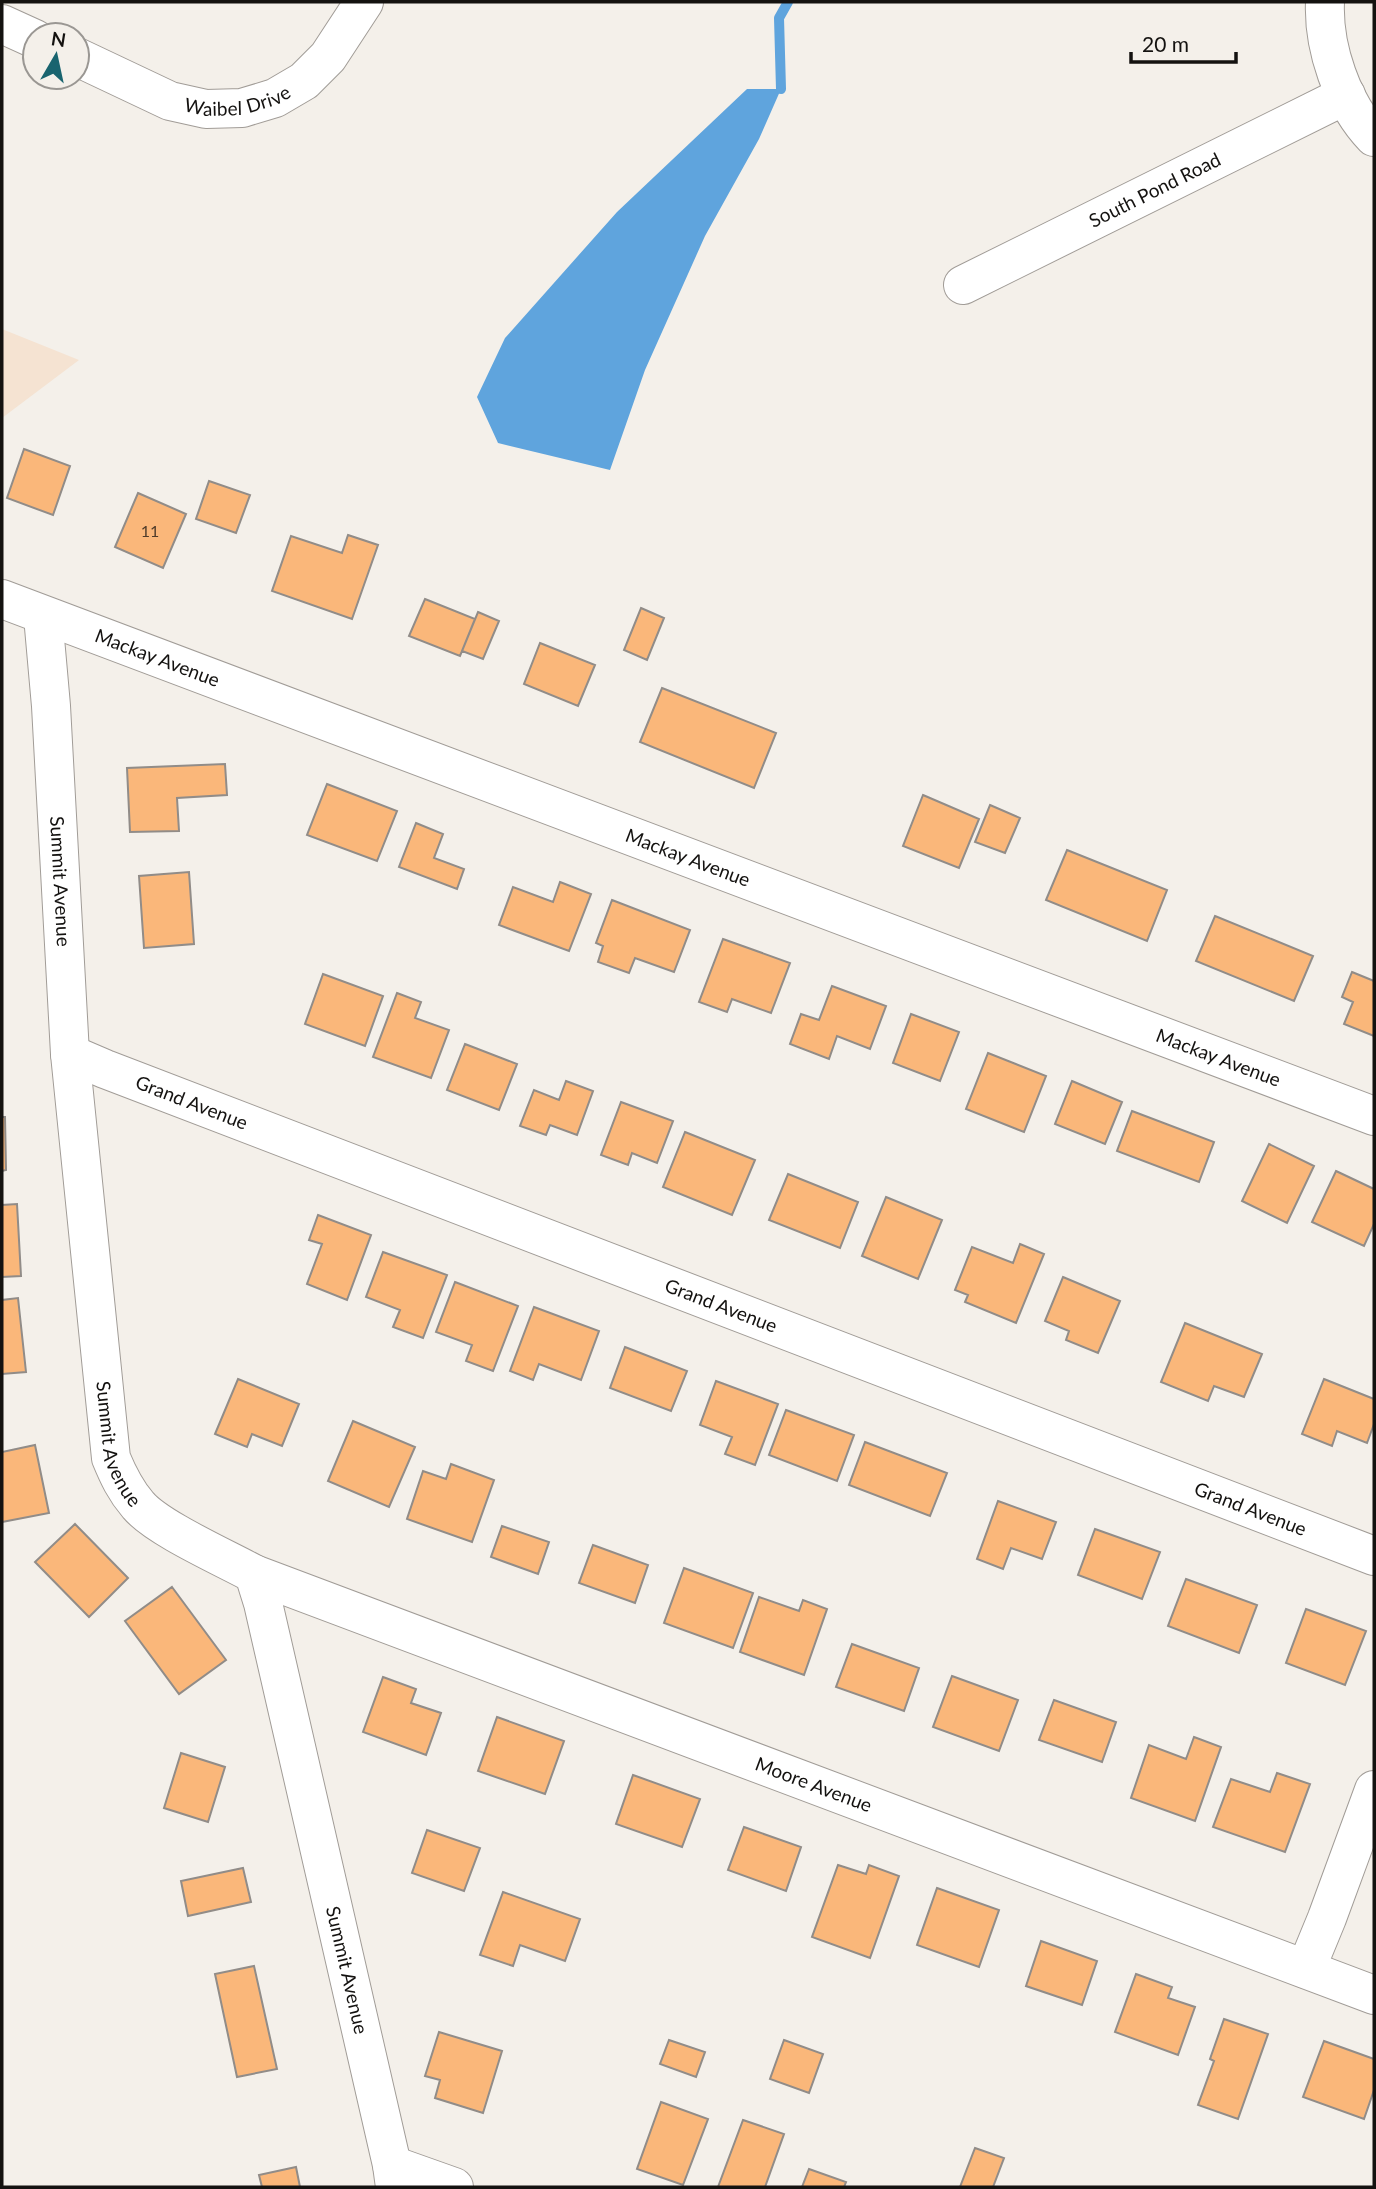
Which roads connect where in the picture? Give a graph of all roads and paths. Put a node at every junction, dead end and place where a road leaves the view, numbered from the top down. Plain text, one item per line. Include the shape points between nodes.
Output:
1 (364, 2) edge
2 (1325, 2) edge
3 (2, 24) edge
4 (21, 33) edge
5 (91, 64) edge
6 (1346, 94) junction
7 (1374, 137) edge
8 (963, 285) dead end
9 (2, 599) edge
10 (43, 616) junction
11 (70, 1054) junction
12 (1374, 1116) edge
13 (1374, 1556) edge
14 (254, 1574) junction
15 (1374, 1790) edge
16 (1306, 1969) junction
17 (1374, 1996) edge
18 (394, 2176) edge
19 (454, 2187) edge

1 - 5 street, Waibel Drive via 328,57 304,81 275,98 242,108 206,109 170,101
2 - 6 street via 1331,54
3 - 4 street
6 - 7 street
6 - 8 street, South Pond Road
9 - 10 street, Mackay Avenue
10 - 11 street, Summit Avenue
10 - 12 street, Mackay Avenue
11 - 13 street, Grand Avenue
11 - 14 street, Summit Avenue via 111,1458 122,1484 140,1507
14 - 16 street, Moore Avenue
14 - 18 street, Summit Avenue
15 - 16 street
16 - 17 street, Moore Avenue
18 - 19 street

